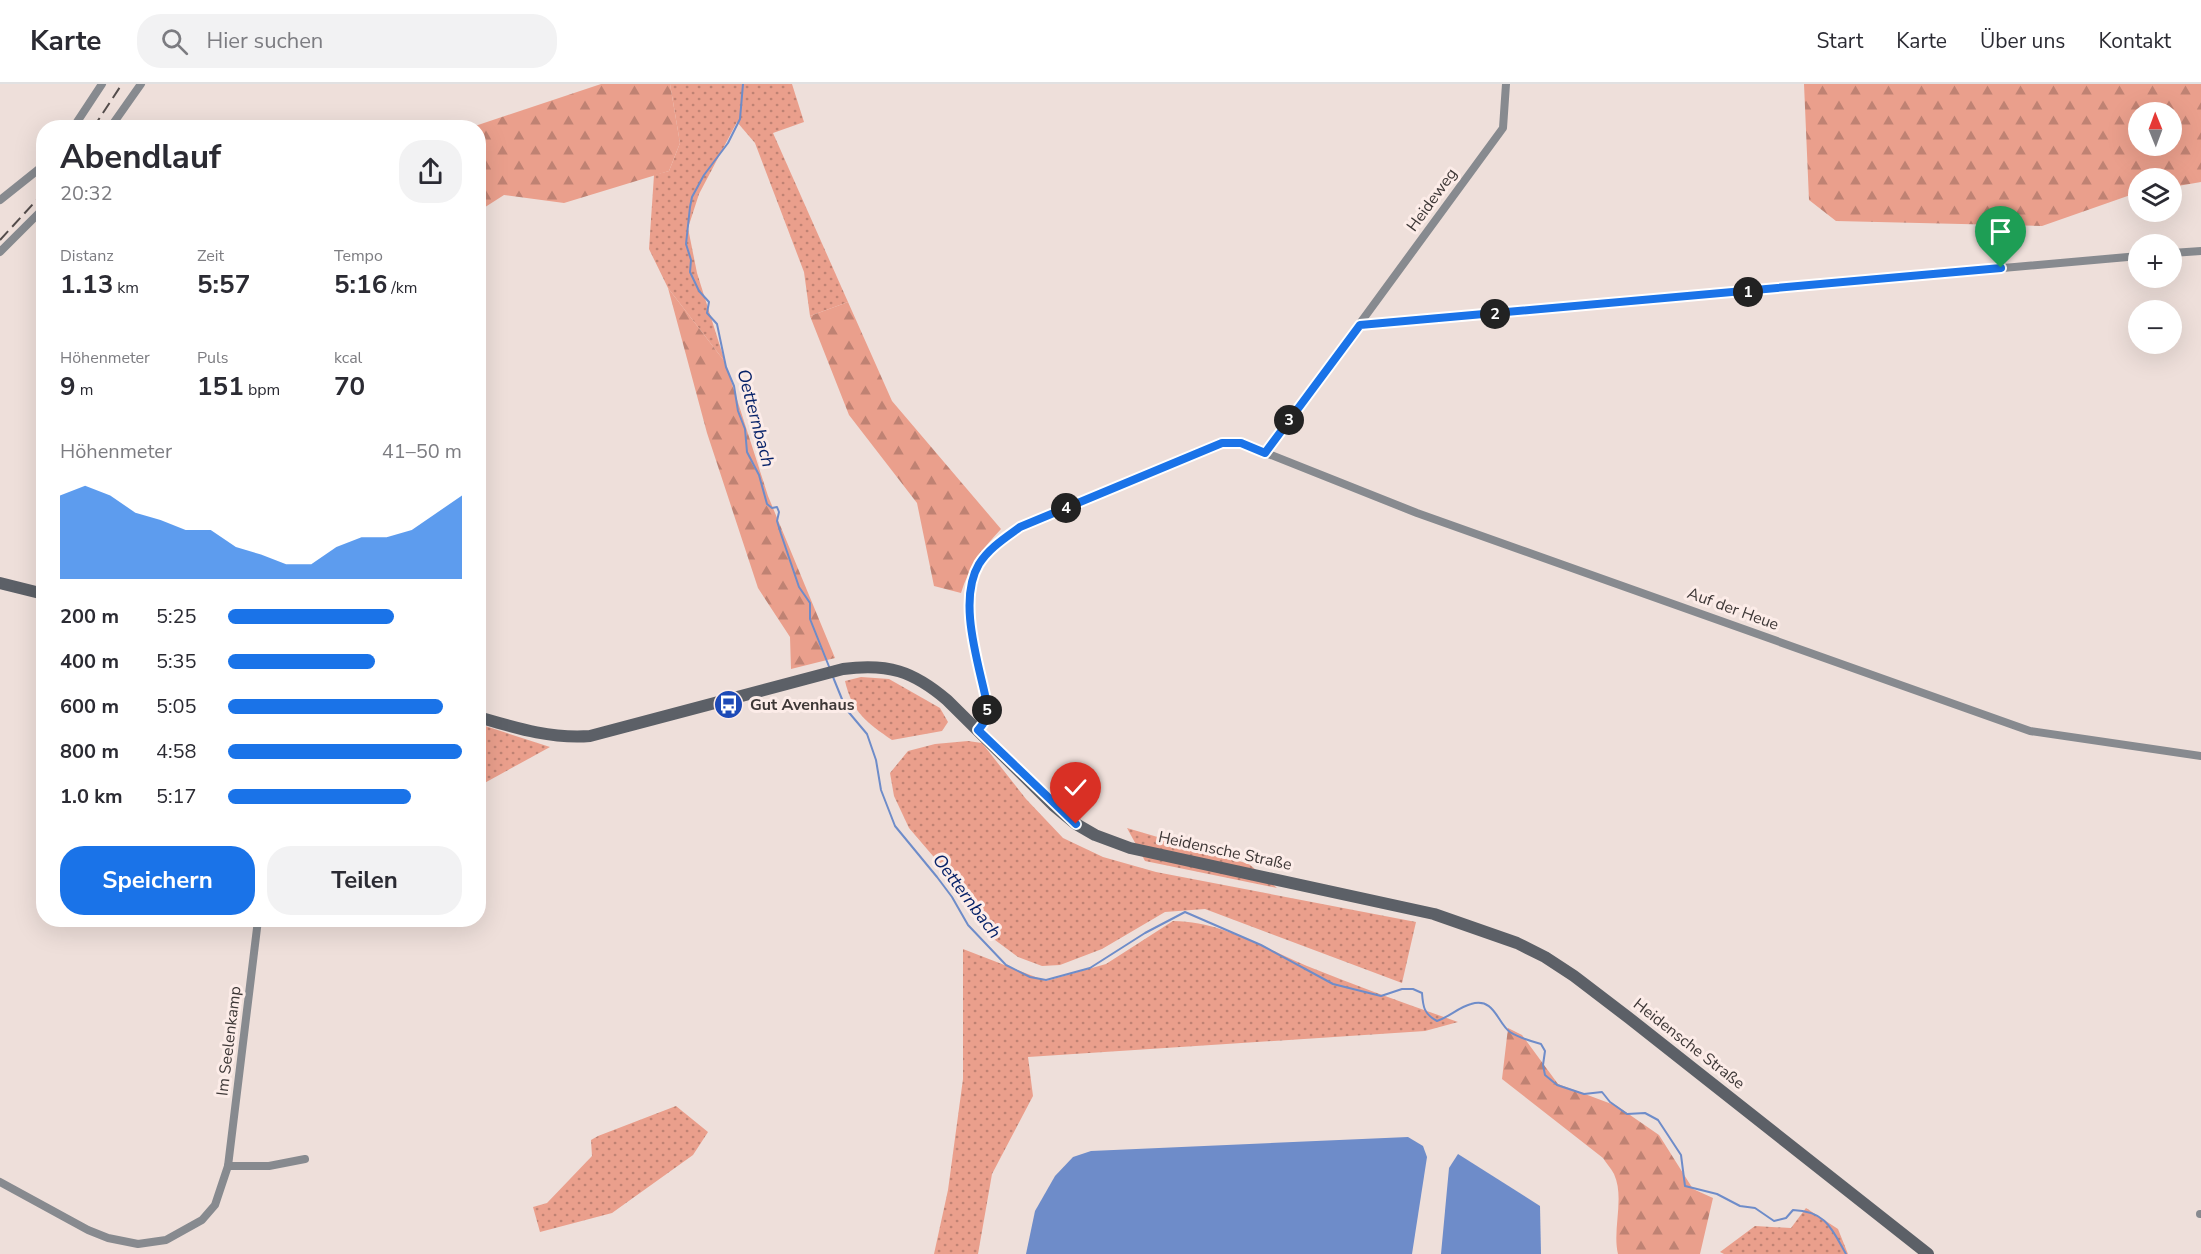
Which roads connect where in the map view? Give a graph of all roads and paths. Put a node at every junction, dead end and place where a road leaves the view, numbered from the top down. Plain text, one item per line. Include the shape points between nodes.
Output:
1 (102, 84) edge
2 (141, 84) edge
3 (1506, 84) edge
4 (78, 120) edge
5 (116, 120) edge
6 (36, 171) edge
7 (0, 200) edge
8 (36, 216) edge
9 (2201, 251) edge
10 (0, 252) edge
11 (2182, 252) edge
12 (2128, 257) edge
13 (1360, 325) junction
14 (1265, 453) junction
15 (0, 583) edge
16 (36, 592) edge
17 (486, 719) edge
18 (978, 730) junction
19 (2201, 756) edge
20 (257, 927) edge
21 (305, 1159) dead end
22 (228, 1166) junction
23 (0, 1182) edge
24 (1928, 1254) edge

1 - 4 street
2 - 5 street
3 - 13 street, Heideweg via 1503,128
6 - 7 street
8 - 10 street
9 - 11 street
12 - 13 street
13 - 14 street, Heideweg
14 - 18 street via 1241,443 1222,443 1020,527 997,544 979,564 972,585 970,621 987,704 987,717
14 - 19 street, Auf der Heue via 1417,513 2030,731
15 - 16 main road
17 - 18 main road, Heidensche Straße via 557,737 590,736 843,669 869,666 891,668 928,684
18 - 24 main road, Heidensche Straße via 1076,824 1115,844 1434,914 1545,957 1629,1017
20 - 22 street, Im Seelenkamp
21 - 22 street via 269,1166
22 - 23 street, Im Seelenkamp via 214,1205 202,1220 166,1240 138,1244 88,1230

